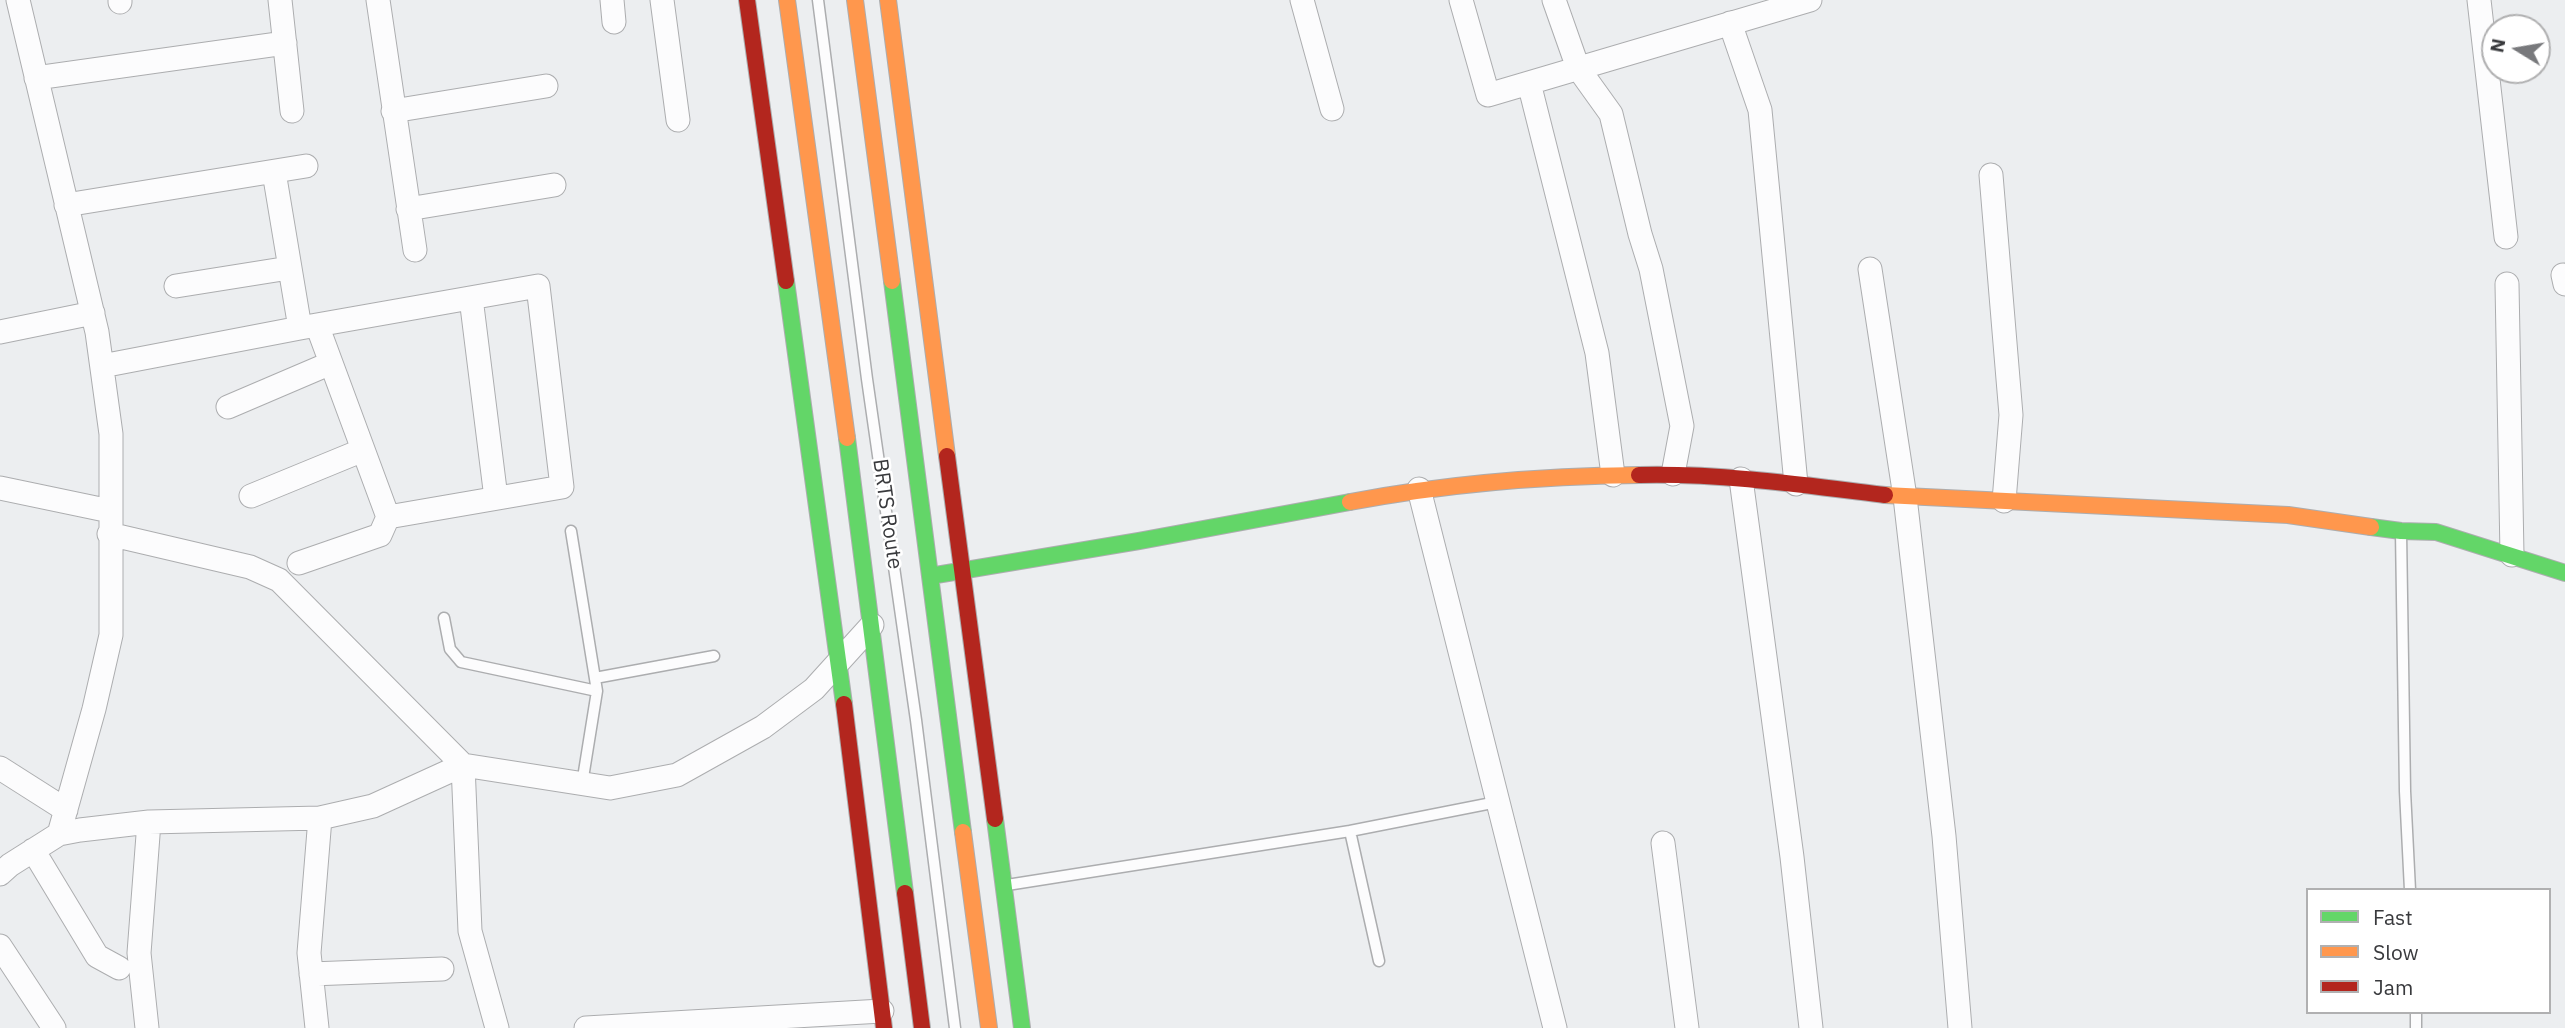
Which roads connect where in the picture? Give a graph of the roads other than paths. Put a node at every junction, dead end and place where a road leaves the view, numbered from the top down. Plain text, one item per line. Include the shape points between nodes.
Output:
1 (18, 0) edge
2 (280, 0) edge
3 (377, 0) edge
4 (662, 0) edge
5 (747, 0) edge
6 (787, 0) edge
7 (818, 0) edge
8 (855, 0) edge
9 (888, 0) edge
10 (1302, 0) edge
11 (1461, 0) edge
12 (1554, 0) edge
13 (1810, 0) edge
14 (2479, 0) edge
15 (1730, 23) junction
16 (285, 43) junction
17 (1578, 68) junction
18 (36, 78) junction
19 (1528, 83) junction
20 (546, 86) dead end
21 (1332, 109) dead end
22 (292, 111) dead end
23 (393, 111) junction
24 (678, 120) dead end
25 (306, 166) dead end
26 (274, 172) junction
27 (1991, 175) dead end
28 (554, 185) dead end
29 (66, 205) junction
30 (408, 209) junction
31 (2506, 237) dead end
32 (415, 250) dead end
33 (289, 268) junction
34 (1870, 270) dead end
35 (2507, 284) dead end
36 (176, 286) dead end
37 (471, 298) junction
38 (93, 313) junction
39 (308, 327) junction
40 (0, 332) edge
41 (331, 363) junction
42 (102, 366) junction
43 (821, 393) junction
44 (228, 407) dead end
45 (363, 450) junction
46 (1672, 474) junction
47 (1613, 475) junction
48 (1741, 479) junction
49 (1796, 484) junction
50 (0, 488) edge
51 (1419, 489) junction
52 (251, 496) dead end
53 (1905, 497) junction
54 (496, 498) junction
55 (2004, 501) junction
56 (388, 517) junction
57 (110, 522) junction
58 (571, 531) dead end
59 (2400, 531) junction
60 (2512, 555) junction
61 (299, 563) dead end
62 (962, 570) junction
63 (2565, 572) edge
64 (930, 576) junction
65 (444, 618) dead end
66 (872, 625) junction
67 (714, 656) dead end
68 (839, 662) junction
69 (595, 678) junction
70 (597, 691) junction
71 (463, 765) junction
72 (0, 768) edge
73 (582, 784) junction
74 (1497, 802) junction
75 (876, 808) junction
76 (66, 810) junction
77 (320, 818) junction
78 (149, 822) junction
79 (1350, 831) junction
80 (59, 834) junction
81 (1663, 843) dead end
82 (0, 845) edge
83 (27, 854) junction
84 (0, 874) edge
85 (1004, 885) junction
86 (2410, 888) edge
87 (0, 946) edge
88 (1379, 961) dead end
89 (118, 968) dead end
90 (442, 969) dead end
91 (312, 974) junction
92 (883, 1020) edge
93 (54, 1028) edge
94 (147, 1028) edge
95 (317, 1028) edge
96 (497, 1028) edge
97 (586, 1028) edge
98 (922, 1028) edge
99 (955, 1028) edge
100 (989, 1028) edge
101 (1023, 1028) edge
102 (1555, 1028) edge
103 (1687, 1028) edge
104 (1811, 1028) edge
105 (1960, 1028) edge

1 - 18 street
2 - 16 street
3 - 23 street
4 - 24 street
5 - 43 street
6 - 43 street
7 - 99 lane, BRTS Route
8 - 64 street
9 - 62 street
10 - 21 street
11 - 19 street via 1488,96
12 - 17 street
13 - 15 street
14 - 31 street
15 - 17 street
15 - 49 street via 1760,110
16 - 18 street
16 - 22 street
17 - 19 street
17 - 46 street via 1611,114 1651,269 1682,426
18 - 29 street
19 - 47 street via 1597,353
20 - 23 street
23 - 30 street
25 - 26 street
26 - 29 street
26 - 33 street
27 - 55 street via 2011,415
28 - 30 street
29 - 38 street
30 - 32 street
33 - 36 street
33 - 39 street
34 - 53 street
35 - 60 street
37 - 39 street
37 - 54 street
37 - 54 street via 538,286 562,487
38 - 40 street
38 - 42 street
39 - 41 street
39 - 42 street
41 - 44 street
41 - 45 street
42 - 57 street via 111,434
43 - 66 street
43 - 68 street
45 - 52 street
45 - 56 street
46 - 47 street
46 - 48 street
47 - 51 street
48 - 49 street
48 - 104 street
49 - 53 street
50 - 57 street
51 - 62 street
51 - 74 street
53 - 55 street
53 - 105 street via 1944,836
54 - 56 street
55 - 59 street via 2288,515
56 - 61 street via 380,535
57 - 71 street via 250,566 279,580
57 - 76 street via 111,635
58 - 69 lane
59 - 60 street via 2436,532
59 - 86 lane
60 - 63 street
62 - 64 street
62 - 85 street
64 - 100 street
65 - 70 lane via 450,649 461,662
66 - 68 street
66 - 75 street
67 - 69 lane
68 - 73 street via 814,689 763,727 677,775 610,788
68 - 75 street
69 - 70 lane
70 - 73 lane
71 - 73 street
71 - 77 street via 373,806
71 - 96 street via 470,931
72 - 76 street
74 - 79 lane
74 - 102 street
75 - 92 street
75 - 98 street
76 - 80 street
77 - 78 street
77 - 91 street via 309,953
78 - 80 street
78 - 94 street via 139,953
79 - 85 lane
79 - 88 lane
80 - 83 street
81 - 103 street
82 - 83 street
83 - 84 street
83 - 89 street via 97,957
85 - 101 street
87 - 93 street
90 - 91 street
91 - 95 street
92 - 97 street

